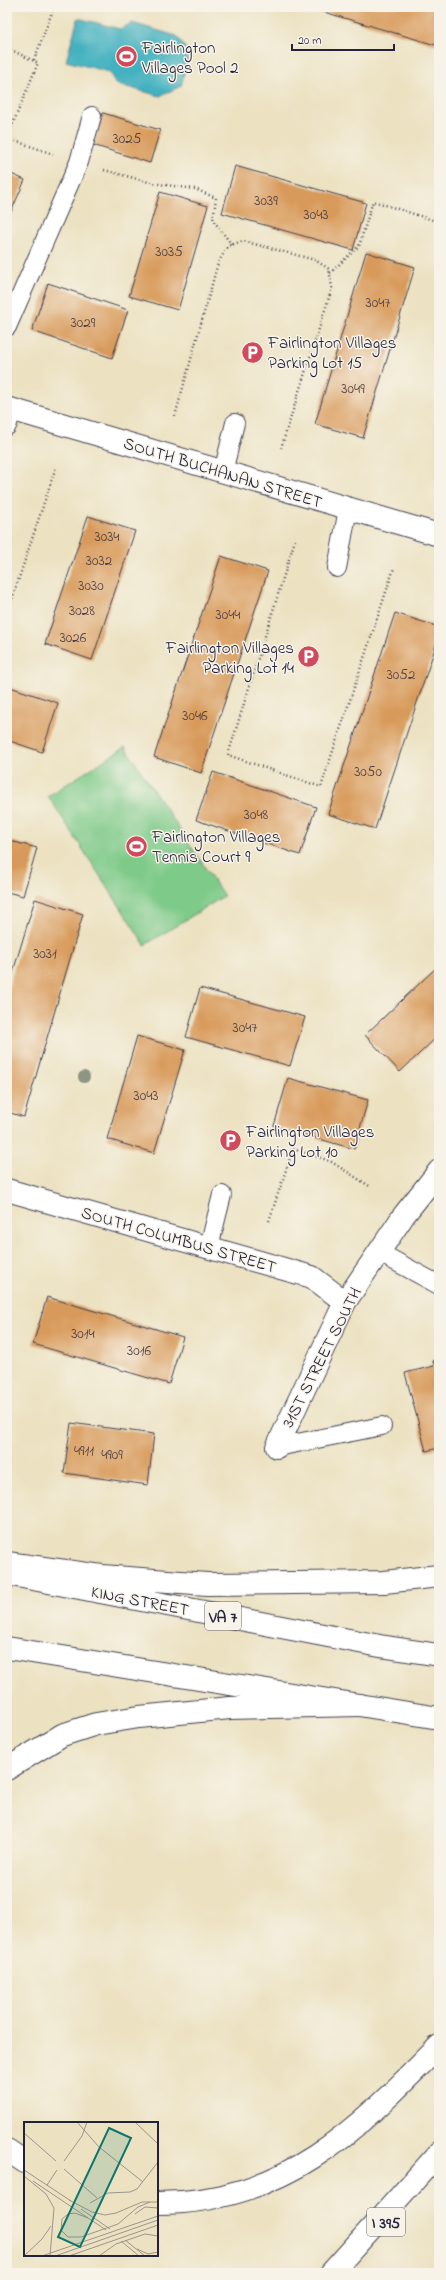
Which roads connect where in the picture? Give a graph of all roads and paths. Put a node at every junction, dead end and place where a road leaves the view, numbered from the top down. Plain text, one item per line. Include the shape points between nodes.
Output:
1 (54, 7) edge
2 (7, 48) edge
3 (34, 60) junction
4 (92, 116) dead end
5 (12, 140) junction
6 (7, 143) edge
7 (79, 162) junction
8 (439, 222) edge
9 (232, 245) junction
10 (330, 272) junction
11 (7, 327) edge
12 (9, 414) edge
13 (175, 416) dead end
14 (235, 423) dead end
15 (281, 448) dead end
16 (56, 467) dead end
17 (223, 472) junction
18 (348, 509) junction
19 (439, 535) edge
20 (295, 540) dead end
21 (337, 568) dead end
22 (394, 568) dead end
23 (7, 614) edge
24 (439, 1171) edge
25 (371, 1187) dead end
26 (7, 1190) edge
27 (222, 1195) dead end
28 (269, 1221) dead end
29 (210, 1247) junction
30 (378, 1252) junction
31 (439, 1285) edge
32 (345, 1302) junction
33 (382, 1426) dead end
34 (276, 1447) joint
35 (7, 1563) edge
36 (7, 1574) edge
37 (439, 1576) edge
38 (7, 1648) edge
39 (439, 1655) edge
40 (360, 1705) junction
41 (439, 1718) edge
42 (7, 1769) edge
43 (439, 2046) edge
44 (7, 2150) edge
45 (439, 2153) edge
46 (24, 2161) edge
47 (439, 2172) edge
48 (158, 2203) edge
49 (332, 2273) edge

1 - 3 path
2 - 3 path
3 - 5 path via 38,63 7,138
4 - 7 lane
5 - 6 path
5 - 7 path
7 - 9 path via 152,183 195,189 216,198 213,220
7 - 11 lane
8 - 10 path via 373,201 359,246
9 - 10 path via 243,241 315,260
9 - 13 path via 228,246 218,263
10 - 15 path via 332,288
12 - 17 main road, SOUTH BUCHANAN STREET
14 - 17 lane
16 - 23 path
17 - 18 main road, SOUTH BUCHANAN STREET
18 - 19 main road, SOUTH BUCHANAN STREET
18 - 21 lane
20 - 22 path via 228,755 321,787
24 - 30 main road, 31ST STREET SOUTH via 404,1214
25 - 28 path via 330,1160 293,1149
26 - 29 main road, SOUTH COLUMBUS STREET
27 - 29 lane
29 - 32 main road, SOUTH COLUMBUS STREET via 312,1278
30 - 31 lane
30 - 32 main road, 31ST STREET SOUTH
32 - 34 main road, 31ST STREET SOUTH
33 - 34 lane
35 - 37 main road via 102,1576 207,1584 377,1582
36 - 39 main road, KING STREET / VA 7 via 380,1646
38 - 40 main road
40 - 41 main road
40 - 42 main road via 230,1708 139,1716 96,1724 62,1735
43 - 48 main road via 387,2100 354,2129 317,2156 272,2181 220,2196
44 - 46 main road
45 - 49 main road
47 - 49 main road, I 395

